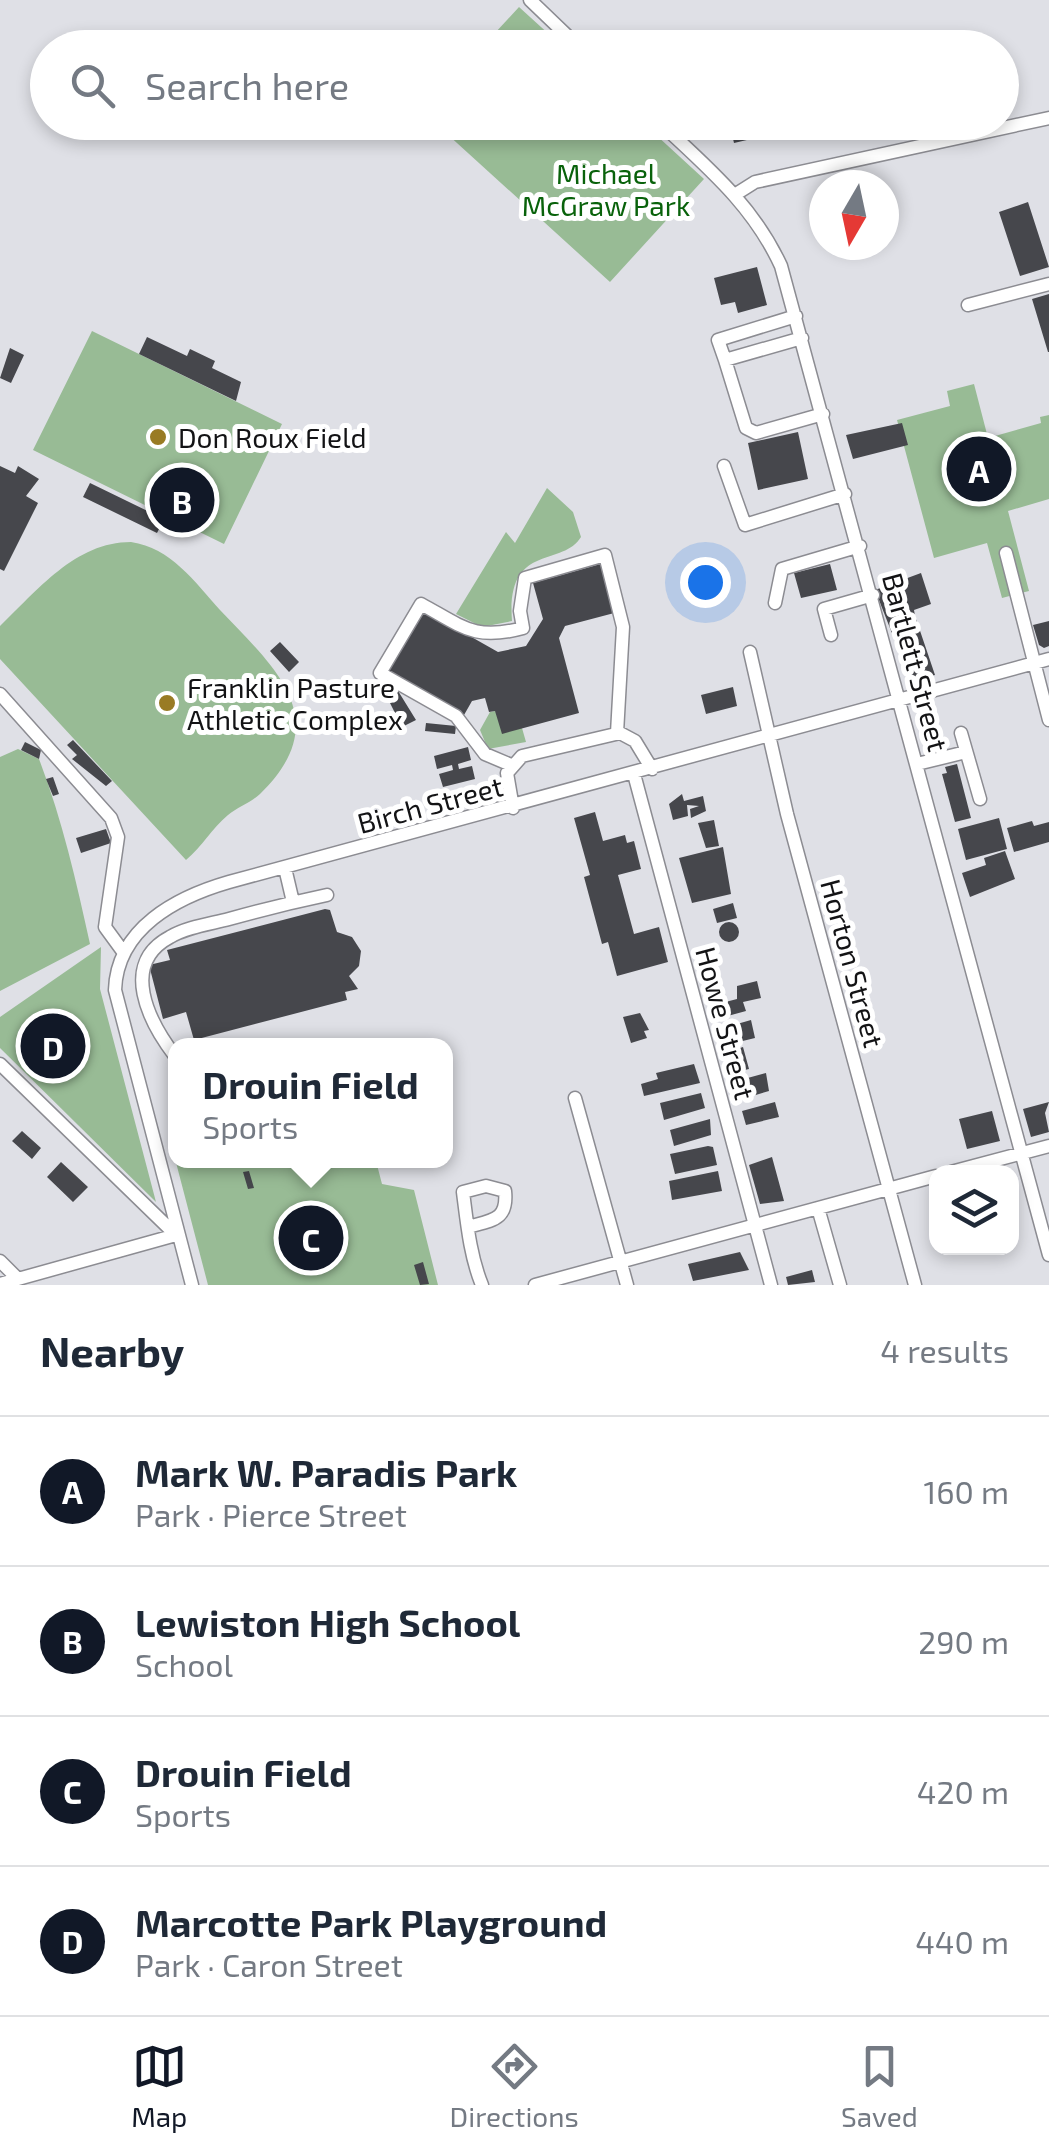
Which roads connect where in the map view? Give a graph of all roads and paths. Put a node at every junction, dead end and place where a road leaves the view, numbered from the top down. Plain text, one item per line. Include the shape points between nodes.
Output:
1 (530, 0) edge
2 (561, 30) edge
3 (1049, 118) edge
4 (1019, 125) edge
5 (678, 140) edge
6 (948, 140) edge
7 (736, 194) junction
8 (1049, 284) edge
9 (968, 306) dead end
10 (796, 316) junction
11 (802, 338) junction
12 (724, 360) junction
13 (824, 414) junction
14 (724, 466) dead end
15 (846, 494) junction
16 (860, 546) junction
17 (1006, 553) dead end
18 (873, 595) junction
19 (775, 603) dead end
20 (831, 635) dead end
21 (750, 652) dead end
22 (1049, 659) edge
23 (1034, 663) junction
24 (0, 694) edge
25 (900, 700) junction
26 (1049, 720) edge
27 (617, 732) junction
28 (960, 734) dead end
29 (767, 735) junction
30 (966, 752) junction
31 (510, 764) junction
32 (917, 764) junction
33 (652, 769) junction
34 (634, 774) junction
35 (980, 799) dead end
36 (513, 808) junction
37 (285, 868) junction
38 (327, 895) dead end
39 (293, 902) junction
40 (124, 953) junction
41 (168, 1044) edge
42 (0, 1064) edge
43 (575, 1098) dead end
44 (1049, 1146) edge
45 (1022, 1154) junction
46 (979, 1165) edge
47 (929, 1178) edge
48 (888, 1189) junction
49 (818, 1208) junction
50 (755, 1225) junction
51 (468, 1226) dead end
52 (176, 1235) junction
53 (1049, 1255) edge
54 (0, 1261) edge
55 (620, 1262) junction
56 (18, 1279) junction
57 (0, 1284) edge
58 (192, 1285) edge
59 (482, 1285) edge
60 (535, 1285) edge
61 (626, 1285) edge
62 (771, 1285) edge
63 (840, 1285) edge
64 (914, 1285) edge

1 - 2 street
3 - 4 street
5 - 7 street, Bartlett Street
6 - 7 street via 755,182
7 - 10 street, Bartlett Street via 765,230
8 - 9 street
10 - 11 street, Bartlett Street
10 - 12 street via 718,340
11 - 12 street
11 - 13 street, Bartlett Street
12 - 13 street via 746,428 756,433
13 - 15 street, Bartlett Street
14 - 15 street via 746,525
15 - 16 street, Bartlett Street
16 - 18 street, Bartlett Street
16 - 19 street via 782,570
17 - 23 street
18 - 20 street via 824,609
18 - 25 street, Bartlett Street
21 - 29 street, Horton Street
22 - 23 street, Birch Street
23 - 25 street, Birch Street
23 - 26 street
24 - 40 street via 111,818 118,837 105,927
25 - 29 street, Birch Street
25 - 32 street, Bartlett Street
27 - 31 street
27 - 31 street via 623,627 605,555 525,578 523,628 494,636 478,635 421,604 380,673 456,716 486,754
27 - 33 street via 635,741
28 - 30 street
29 - 33 street, Birch Street
29 - 48 street, Horton Street
30 - 32 street
30 - 35 street
31 - 36 street
32 - 45 street, Bartlett Street
33 - 34 street, Birch Street
34 - 36 street, Birch Street
34 - 50 street, Howe Street
36 - 37 street, Birch Street
37 - 39 street
37 - 40 street, Birch Street via 170,905
38 - 39 street
39 - 41 street via 176,934 145,960 149,1012
40 - 52 street via 115,990
42 - 52 street
43 - 55 street
44 - 45 street
45 - 46 street
45 - 53 street, Bartlett Street
47 - 48 street
48 - 49 street
48 - 64 street, Horton Street
49 - 50 street
49 - 63 street
50 - 55 street
50 - 62 street, Howe Street
51 - 59 street
52 - 56 street
52 - 58 street
54 - 56 street
55 - 60 street
55 - 61 street
56 - 57 street

